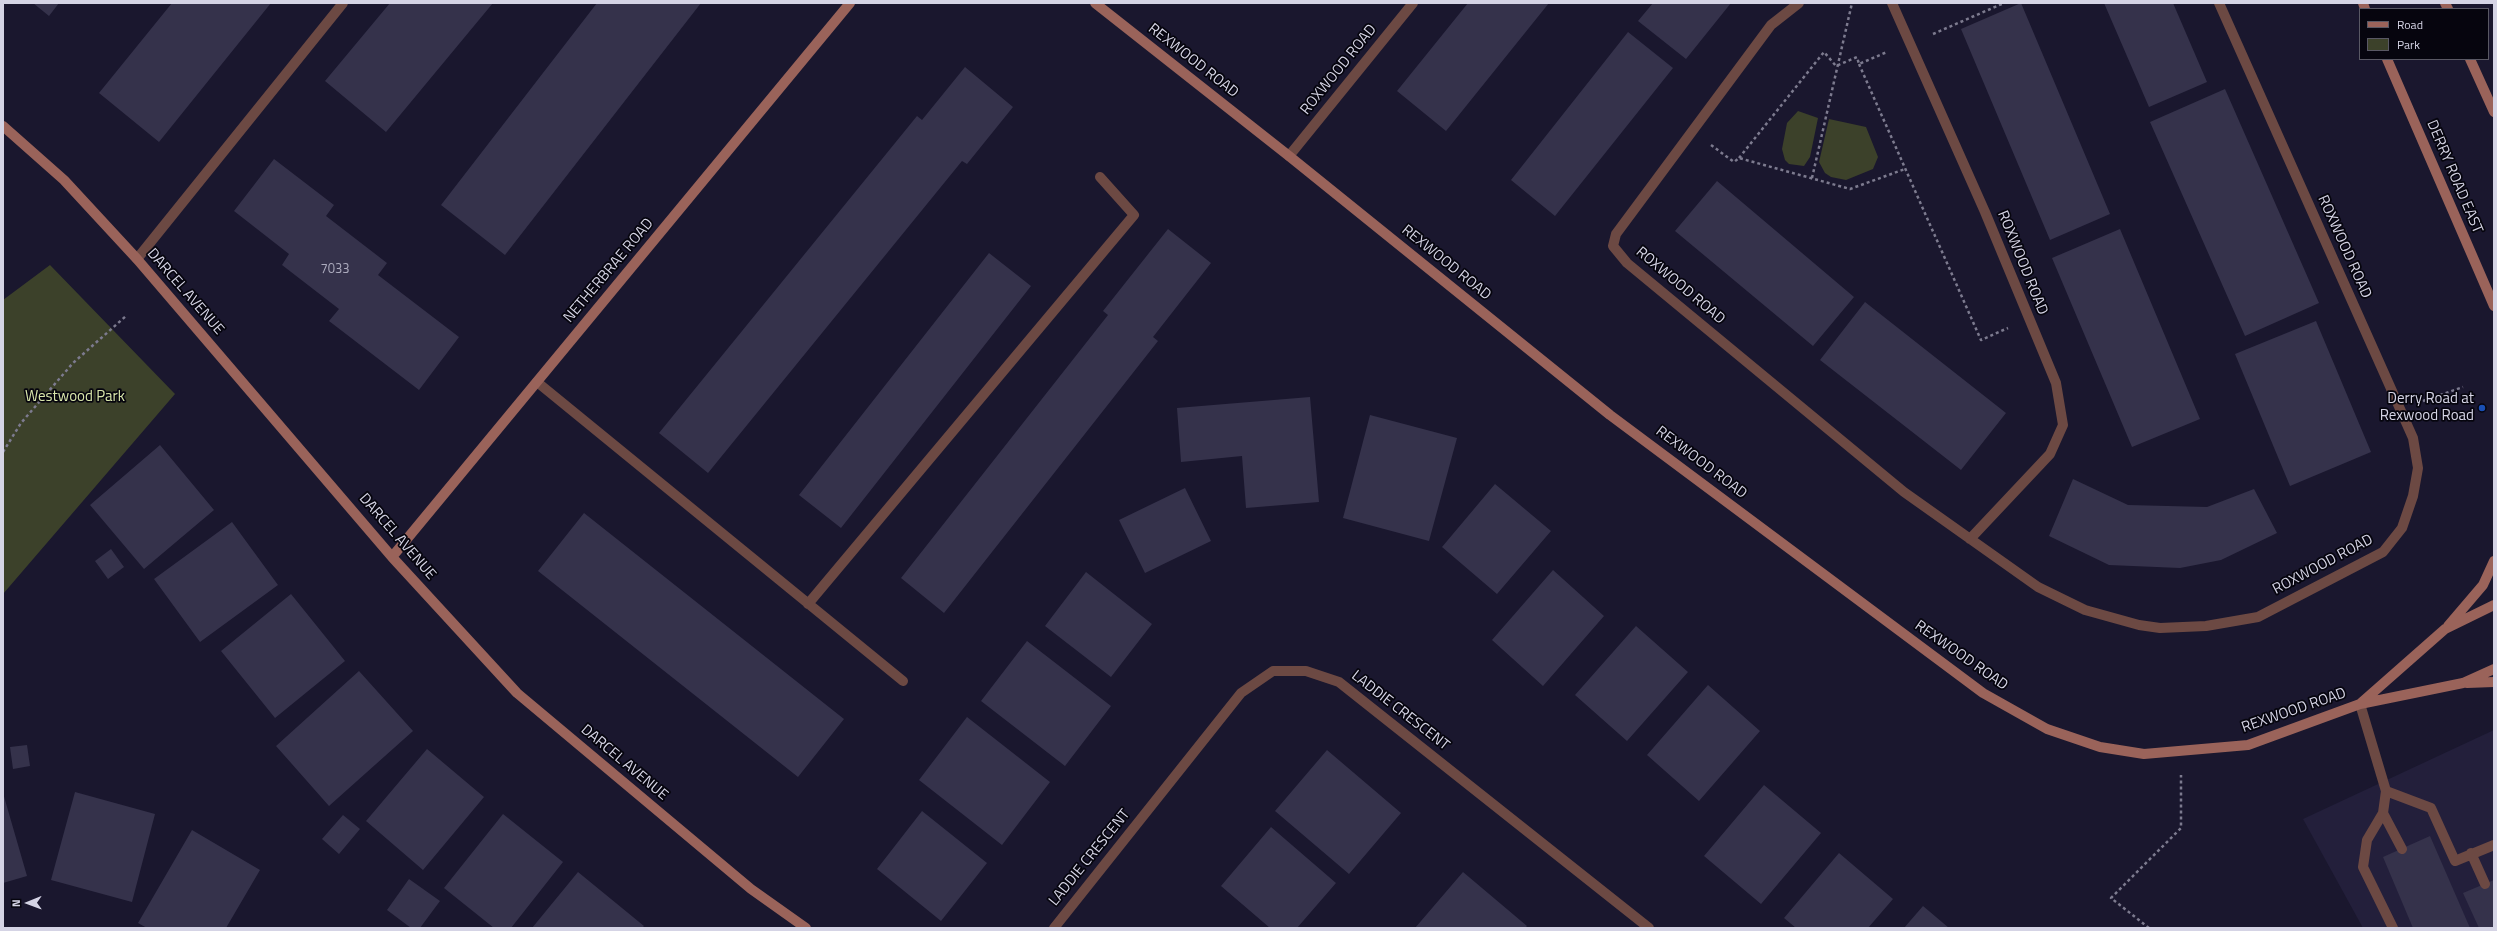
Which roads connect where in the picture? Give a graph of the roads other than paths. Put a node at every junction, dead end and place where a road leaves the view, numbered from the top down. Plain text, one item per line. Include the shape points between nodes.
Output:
1 (343, 3) edge
2 (850, 3) edge
3 (1095, 3) edge
4 (1413, 3) edge
5 (1799, 3) edge
6 (1892, 3) edge
7 (2219, 3) edge
8 (2387, 60) edge
9 (2470, 60) edge
10 (2494, 112) edge
11 (3, 126) edge
12 (1289, 156) junction
13 (1100, 177) dead end
14 (137, 259) junction
15 (2494, 306) edge
16 (537, 382) junction
17 (1970, 539) junction
18 (392, 557) junction
19 (2494, 561) edge
20 (808, 604) junction
21 (2494, 606) edge
22 (2445, 629) junction
23 (2494, 669) edge
24 (903, 682) dead end
25 (2494, 682) edge
26 (2464, 683) junction
27 (2360, 704) junction
28 (2386, 791) junction
29 (2383, 813) junction
30 (2494, 845) edge
31 (2402, 849) dead end
32 (2471, 853) junction
33 (2485, 884) dead end
34 (806, 928) edge
35 (1054, 928) edge
36 (1649, 928) edge
37 (2393, 928) edge

1 - 14 street
2 - 16 street, NETHERBRAE ROAD
3 - 12 street, REXWOOD ROAD
4 - 12 street, ROXWOOD ROAD
5 - 17 street, ROXWOOD ROAD via 1771,26 1616,234 1613,246 1627,263 1892,482
6 - 17 street, ROXWOOD ROAD via 1985,212 2056,383 2062,425 2050,454
7 - 17 street, ROXWOOD ROAD via 2413,438 2418,468 2413,496 2402,528 2383,552 2258,618 2206,626 2160,628 2138,625 2084,610 2038,587
8 - 15 street, DERRY ROAD EAST
9 - 10 street
11 - 14 street, DARCEL AVENUE via 64,180
12 - 27 street, REXWOOD ROAD via 1610,415 1983,693 2047,729 2100,746 2144,754 2181,752 2248,745
13 - 20 street via 1134,215
14 - 18 street, DARCEL AVENUE
16 - 18 street, NETHERBRAE ROAD
16 - 20 street
18 - 34 street, DARCEL AVENUE via 517,693 751,889
19 - 22 street via 2483,585
20 - 24 street
21 - 22 street, REXWOOD ROAD
22 - 27 street, REXWOOD ROAD
23 - 26 street, REXWOOD ROAD
25 - 26 street
26 - 27 street, REXWOOD ROAD
27 - 28 street
28 - 29 street
28 - 32 street via 2431,808 2455,861
29 - 31 street
29 - 37 street via 2367,840 2363,867
30 - 32 street
32 - 33 street
35 - 36 street, LADDIE CRESCENT via 1241,693 1273,671 1306,671 1339,682

